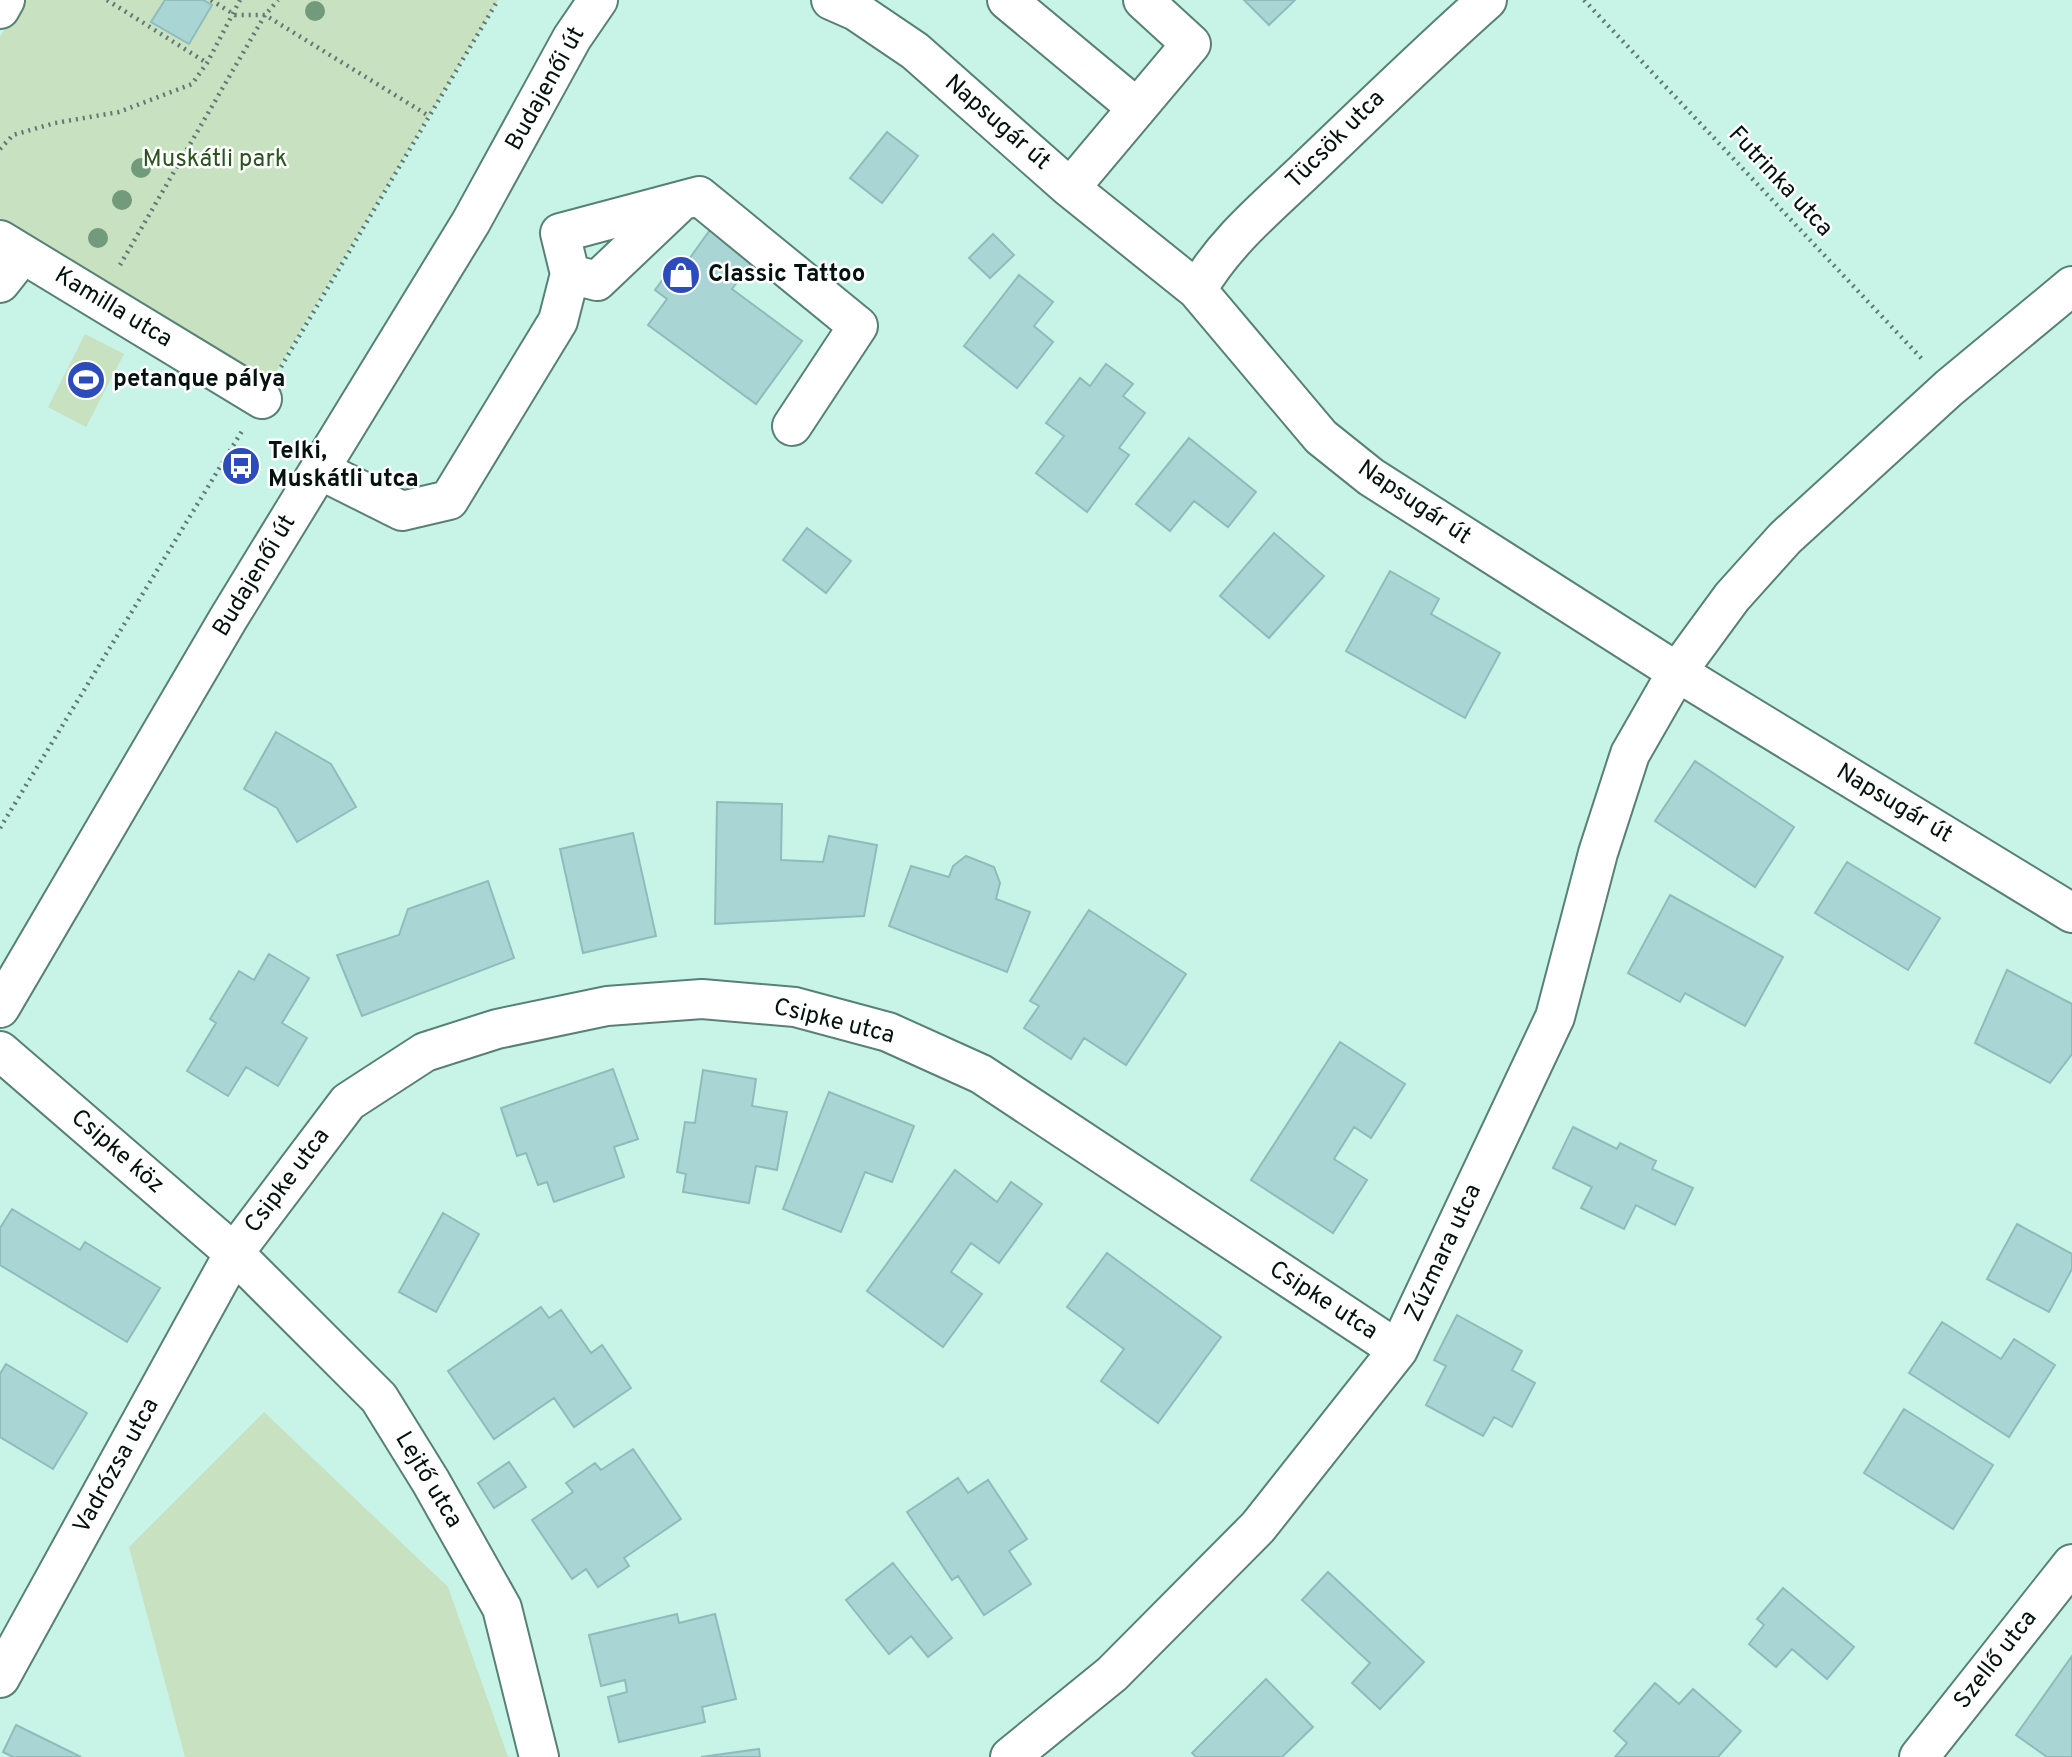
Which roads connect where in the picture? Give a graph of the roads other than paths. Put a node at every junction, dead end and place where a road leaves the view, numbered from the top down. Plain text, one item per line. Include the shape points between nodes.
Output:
1 (5, 0) edge
2 (598, 0) edge
3 (831, 0) edge
4 (1007, 0) edge
5 (1143, 0) edge
6 (1487, 0) edge
7 (0, 9) edge
8 (1137, 108) junction
9 (1070, 188) junction
10 (8, 259) edge
11 (2072, 286) edge
12 (1197, 290) junction
13 (262, 399) road end
14 (792, 426) dead end
15 (320, 470) junction
16 (1677, 672) junction
17 (2072, 913) edge
18 (0, 1008) edge
19 (0, 1051) edge
20 (234, 1253) junction
21 (1398, 1350) junction
22 (2072, 1564) edge
23 (0, 1678) edge
24 (539, 1757) edge
25 (1010, 1757) edge
26 (1919, 1757) edge

1 - 7 street
2 - 15 street, Budajenői út via 572,38 471,222
3 - 9 street, Napsugár út via 856,10 915,51
4 - 8 street
5 - 8 street via 1191,44
6 - 12 street, Tücsök utca via 1261,212 1214,260
8 - 9 street
9 - 12 street, Napsugár út
10 - 13 street, Kamilla utca via 100,300
11 - 16 street, Zúzmara utca via 1950,388 1785,538 1732,597
12 - 16 street, Napsugár út via 1321,438 1371,477
14 - 15 street via 858,326 699,196 681,202 597,281 570,274 558,321 449,500 402,512
15 - 18 street, Budajenői út
16 - 17 street, Napsugár út
16 - 21 street, Zúzmara utca via 1630,754 1598,853 1555,1017
19 - 20 street, Csipke köz
20 - 21 street, Csipke utca via 348,1102 425,1052 497,1029 607,1006 702,999 795,1007 888,1032 981,1074
20 - 23 street, Vadrózsa utca
20 - 24 street, Lejtő utca via 379,1398 431,1482 502,1608
21 - 25 street, Zúzmara utca via 1258,1527 1112,1674
22 - 26 street, Szellő utca

